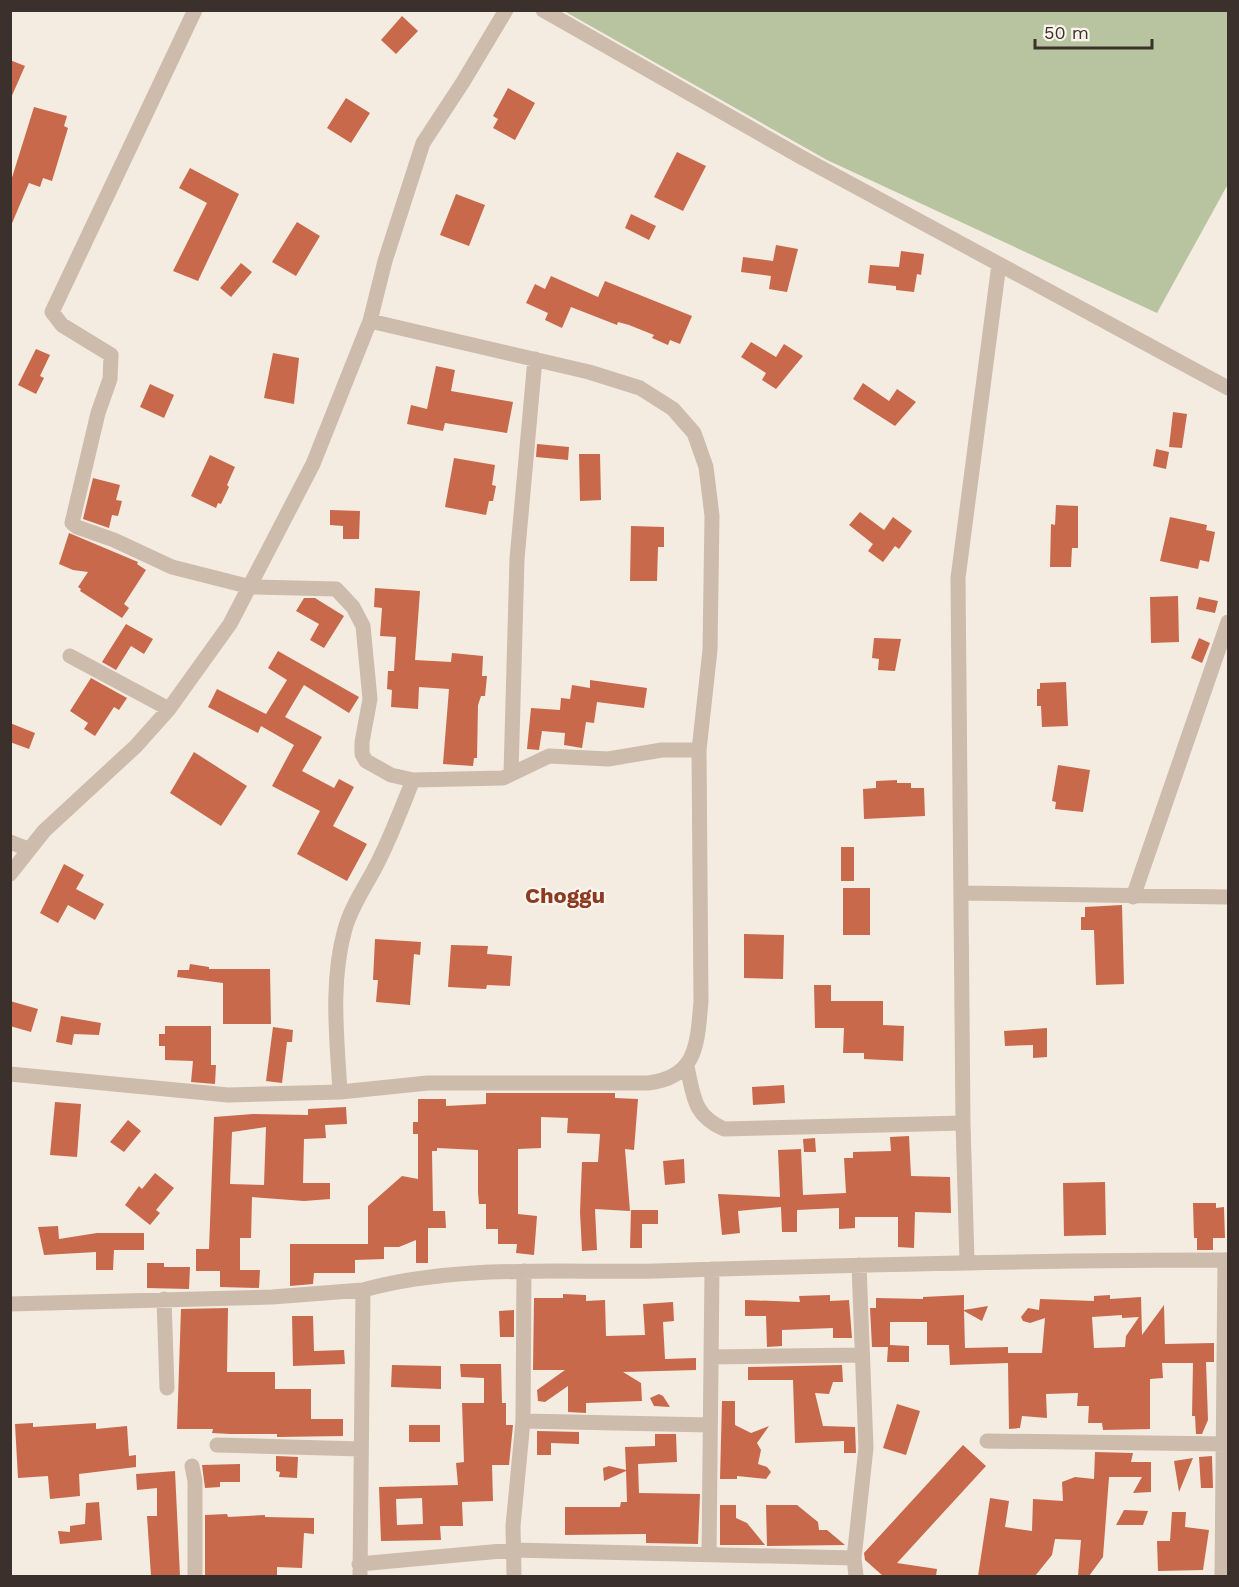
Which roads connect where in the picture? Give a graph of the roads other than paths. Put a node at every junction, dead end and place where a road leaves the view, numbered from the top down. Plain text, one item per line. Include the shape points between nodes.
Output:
1 (195, 10) edge
2 (506, 10) edge
3 (543, 10) edge
4 (999, 264) junction
5 (370, 321) junction
6 (536, 359) junction
7 (1228, 388) edge
8 (251, 587) junction
9 (1228, 622) edge
10 (70, 656) dead end
11 (169, 709) junction
12 (699, 750) junction
13 (512, 774) junction
14 (413, 780) junction
15 (10, 843) edge
16 (28, 849) junction
17 (10, 874) edge
18 (961, 893) junction
19 (1133, 897) junction
20 (1228, 897) edge
21 (687, 1067) junction
22 (10, 1074) edge
23 (340, 1092) junction
24 (963, 1123) junction
25 (1227, 1260) edge
26 (967, 1261) junction
27 (859, 1265) junction
28 (712, 1269) junction
29 (524, 1271) junction
30 (363, 1290) junction
31 (164, 1299) junction
32 (10, 1304) edge
33 (1226, 1353) edge
34 (861, 1355) junction
35 (711, 1357) junction
36 (167, 1388) dead end
37 (523, 1421) junction
38 (710, 1425) junction
39 (987, 1441) dead end
40 (1226, 1444) edge
41 (217, 1446) dead end
42 (361, 1449) junction
43 (192, 1466) dead end
44 (512, 1550) junction
45 (709, 1554) junction
46 (854, 1558) junction
47 (359, 1570) edge
48 (195, 1576) edge
49 (514, 1576) edge
50 (856, 1576) edge
51 (1222, 1576) edge

1 - 8 street via 52,312 62,325 111,355 110,378 72,523 172,567
2 - 5 street via 423,143
3 - 4 street
4 - 7 street
4 - 18 street via 958,578
5 - 6 street
5 - 8 street via 313,464
6 - 12 street via 640,388 673,409 694,433 706,467 712,516 710,650
6 - 13 street via 517,560
8 - 11 street via 230,624
8 - 14 street via 336,589 353,607 363,626 370,699 362,754 391,776
9 - 19 street
10 - 11 street
11 - 16 street via 136,746
12 - 13 street via 662,750 608,759 549,756
12 - 21 street via 700,1002 697,1041
13 - 14 street via 503,778
14 - 23 street via 345,929 335,1006
15 - 16 street
16 - 17 street
18 - 19 street
18 - 24 street
19 - 20 street
21 - 23 street via 668,1081 648,1083 428,1083
21 - 24 street via 698,1110 709,1122 724,1129
22 - 23 street via 228,1095
24 - 26 street
25 - 26 street
25 - 33 street
26 - 27 street
27 - 28 street
27 - 34 street
28 - 29 street
28 - 35 street
29 - 30 street via 416,1279
29 - 37 street
30 - 31 street
30 - 42 street
31 - 32 street
31 - 36 street
33 - 40 street
34 - 35 street
34 - 46 street via 866,1448
35 - 38 street
37 - 38 street
37 - 44 street
38 - 45 street
39 - 40 street
40 - 51 street
41 - 42 street
42 - 47 street
43 - 48 street
44 - 45 street
44 - 47 street
44 - 49 street
45 - 46 street
46 - 50 street

